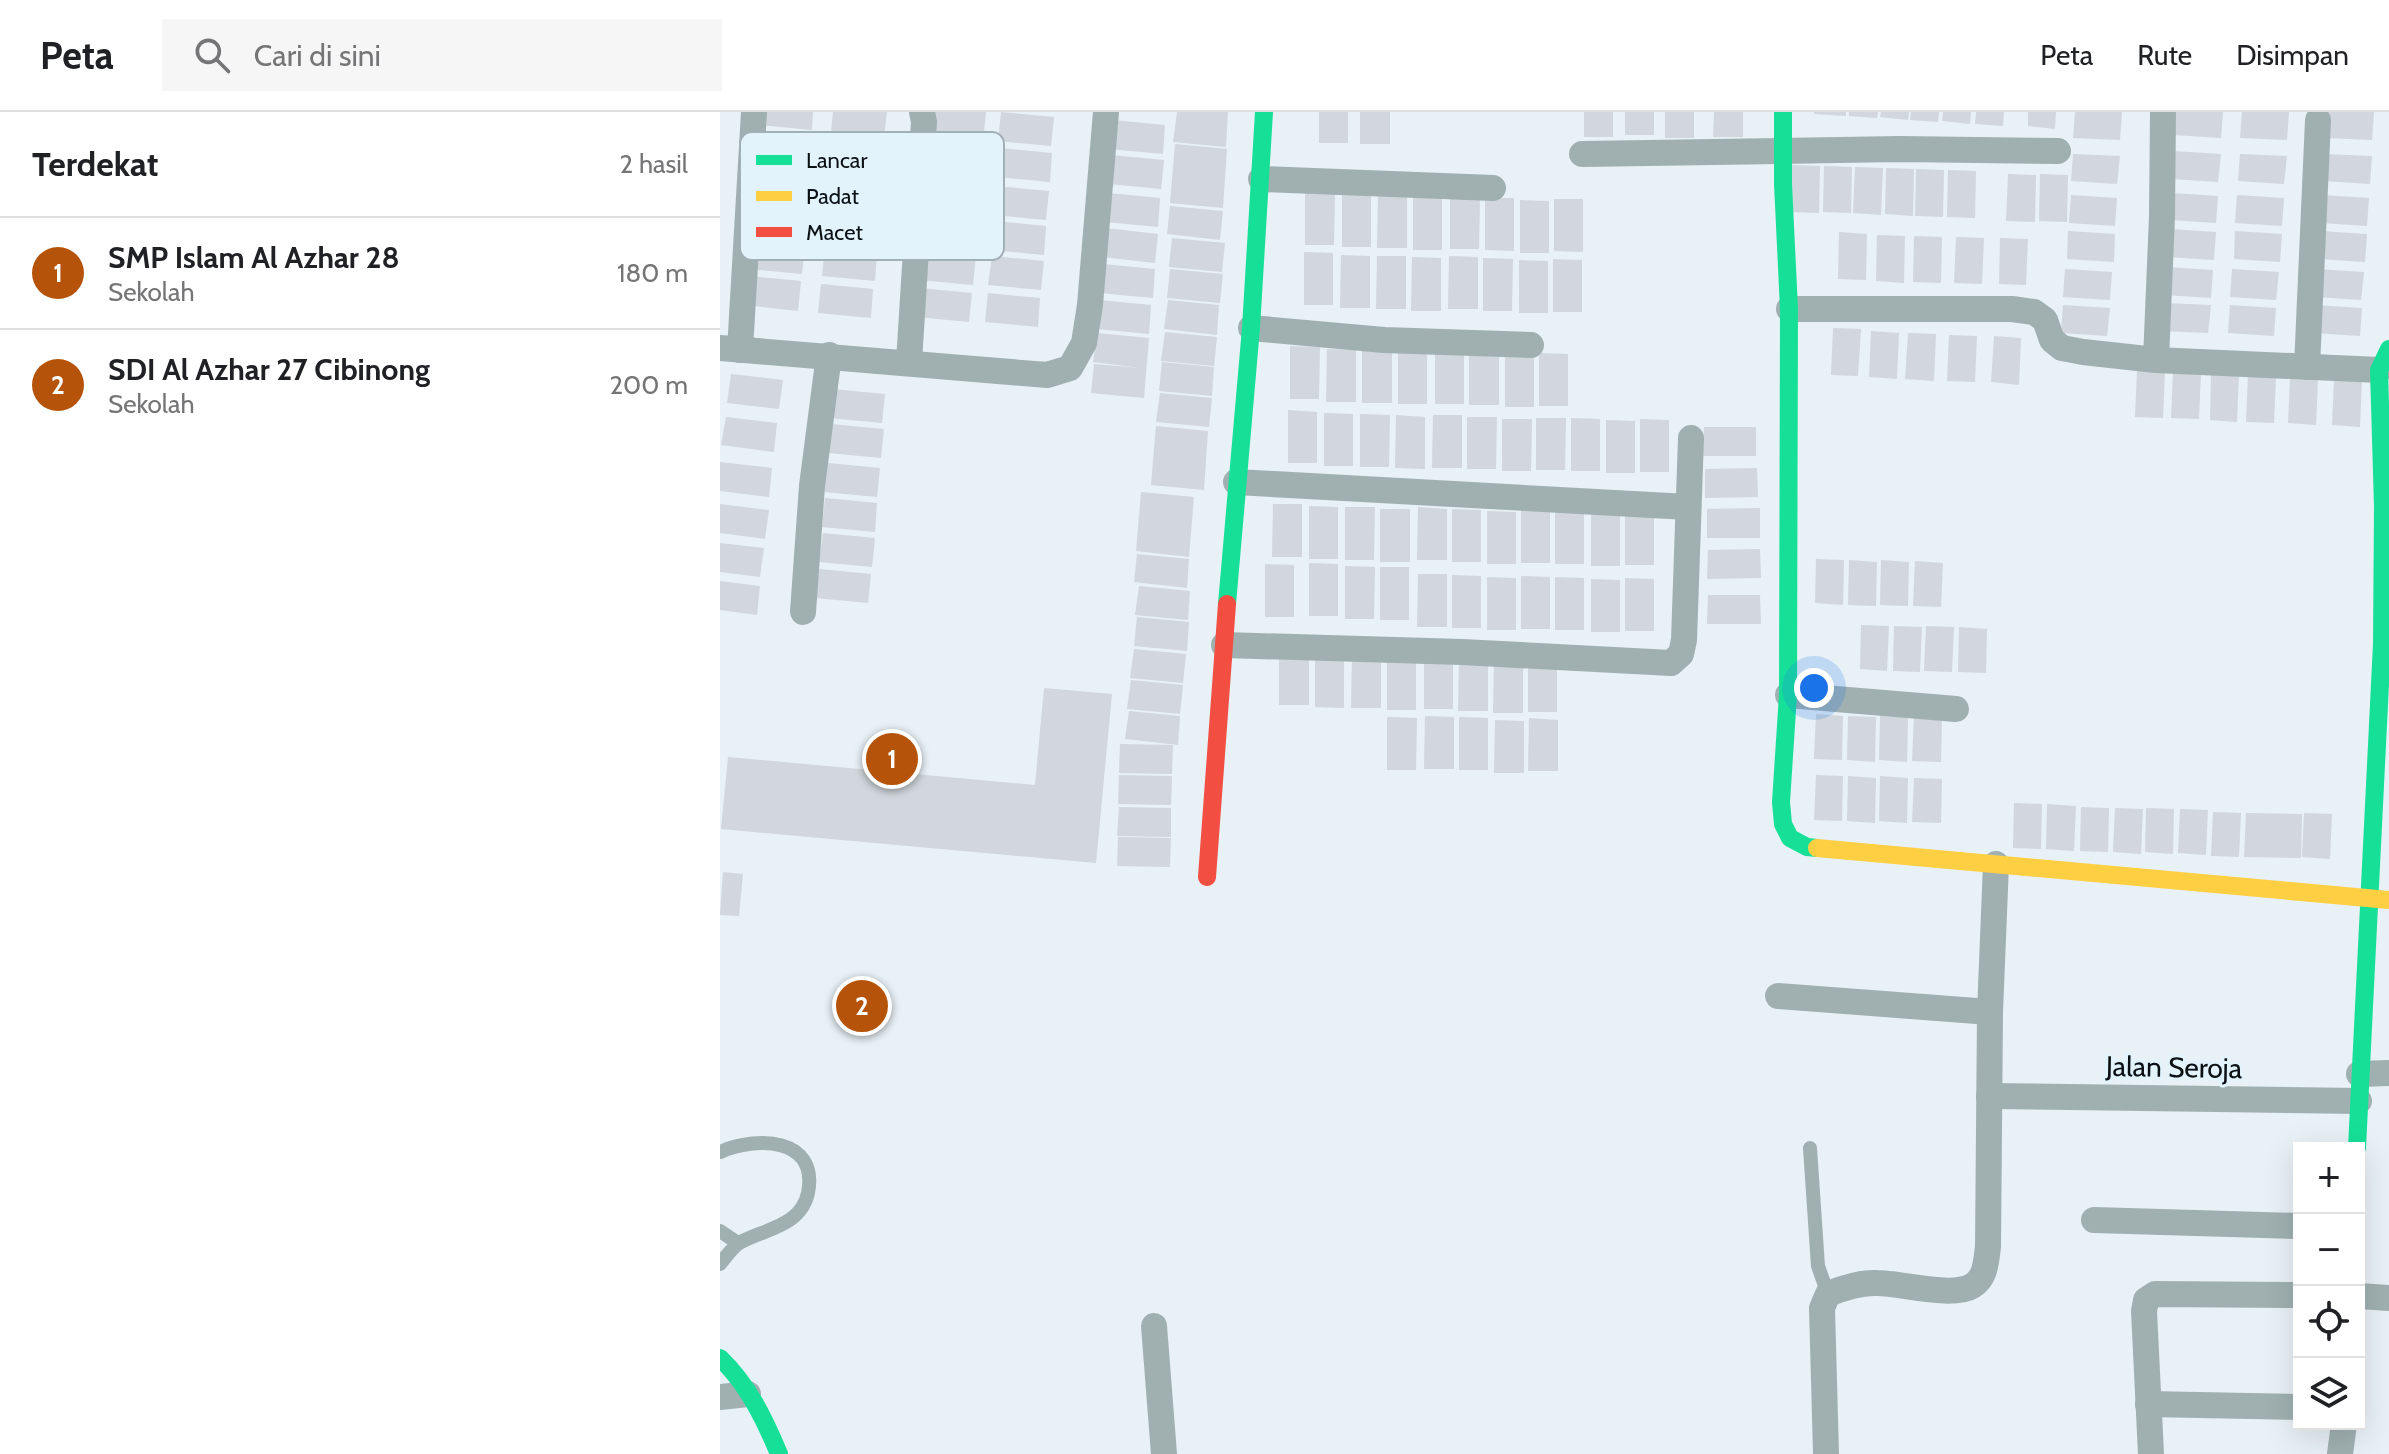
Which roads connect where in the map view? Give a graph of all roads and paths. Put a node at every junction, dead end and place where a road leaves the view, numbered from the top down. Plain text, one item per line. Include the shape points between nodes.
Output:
1 (754, 112) edge
2 (922, 112) edge
3 (1106, 112) edge
4 (1264, 112) edge
5 (1783, 112) edge
6 (2163, 112) edge
7 (2318, 120) dead end
8 (752, 132) edge
9 (923, 132) edge
10 (1782, 151) junction
11 (2058, 151) dead end
12 (1582, 154) dead end
13 (1261, 179) junction
14 (1493, 188) dead end
15 (740, 250) edge
16 (915, 260) edge
17 (1789, 309) junction
18 (1251, 328) junction
19 (1531, 345) dead end
20 (730, 349) edge
21 (829, 355) junction
22 (2156, 360) junction
23 (2384, 360) edge
24 (909, 362) junction
25 (2307, 367) junction
26 (1691, 438) dead end
27 (1236, 482) junction
28 (2386, 491) edge
29 (1688, 507) junction
30 (803, 612) dead end
31 (2386, 644) edge
32 (1224, 645) junction
33 (1788, 695) junction
34 (1956, 709) dead end
35 (1996, 864) junction
36 (1207, 877) dead end
37 (2368, 898) junction
38 (2389, 900) edge
39 (1778, 996) dead end
40 (1990, 1012) junction
41 (2389, 1073) edge
42 (2359, 1074) junction
43 (1989, 1096) junction
44 (2359, 1101) junction
45 (2357, 1142) edge
46 (1810, 1148) dead end
47 (720, 1152) edge
48 (2094, 1220) dead end
49 (2293, 1226) edge
50 (720, 1231) edge
51 (738, 1243) junction
52 (720, 1264) edge
53 (1828, 1294) junction
54 (2293, 1295) edge
55 (2365, 1296) edge
56 (2389, 1298) edge
57 (1154, 1326) dead end
58 (720, 1358) edge
59 (748, 1394) junction
60 (720, 1397) edge
61 (2148, 1404) junction
62 (2293, 1407) edge
63 (2343, 1430) edge
64 (779, 1454) edge
65 (1164, 1454) edge
66 (1826, 1454) edge
67 (2151, 1454) edge
68 (2340, 1454) edge

1 - 8 street
2 - 9 street
3 - 24 street via 1090,305 1084,343 1070,368 1047,375
4 - 13 street
5 - 10 street
6 - 22 street
7 - 25 street
10 - 11 street
10 - 12 street
10 - 17 street
13 - 14 street
13 - 18 street
15 - 20 street
16 - 24 street
17 - 22 street via 2034,312 2062,348
17 - 33 street
18 - 19 street
18 - 27 street
20 - 21 street
21 - 24 street
21 - 30 street
22 - 25 street
23 - 25 street
23 - 28 street
26 - 29 street
27 - 29 street
27 - 32 street
28 - 31 street
29 - 32 street via 1684,640 1681,654 1671,663
31 - 37 street
32 - 36 street
33 - 34 street
33 - 35 street via 1781,802 1790,838 1807,847
35 - 37 street
35 - 40 street
37 - 38 street
37 - 42 street
39 - 40 street
40 - 43 street
41 - 42 street
42 - 44 street
43 - 44 street, Jalan Seroja
43 - 53 street via 1984,1274 1972,1286 1954,1290 1875,1283
44 - 45 street
46 - 53 lane via 1818,1266
47 - 51 lane via 779,1144 803,1159 809,1175 808,1195 798,1214
48 - 49 street
50 - 51 lane
51 - 52 lane
53 - 66 street via 1822,1308
54 - 61 street via 2155,1294 2146,1300
55 - 56 street
57 - 65 street
58 - 59 street
59 - 60 street
59 - 64 street
61 - 62 street
61 - 67 street
63 - 68 street

